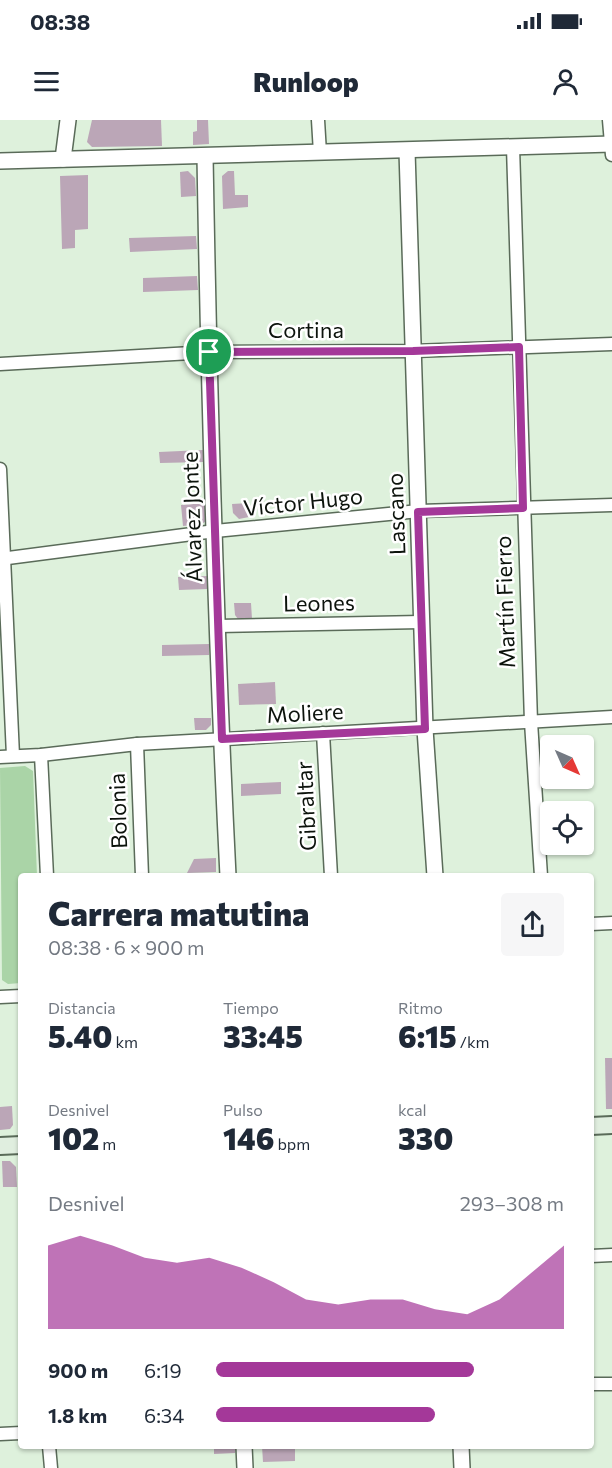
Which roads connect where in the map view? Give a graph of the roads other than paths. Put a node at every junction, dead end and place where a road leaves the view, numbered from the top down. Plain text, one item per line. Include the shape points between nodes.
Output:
1 (68, 120) edge
2 (318, 120) edge
3 (609, 120) edge
4 (612, 144) edge
5 (513, 147) junction
6 (406, 151) junction
7 (320, 153) junction
8 (612, 155) edge
9 (206, 156) junction
10 (63, 159) junction
11 (0, 161) edge
12 (612, 344) edge
13 (519, 347) junction
14 (413, 351) junction
15 (209, 352) junction
16 (0, 364) edge
17 (0, 469) edge
18 (612, 506) edge
19 (523, 508) junction
20 (418, 512) junction
21 (215, 531) junction
22 (2, 558) edge
23 (422, 622) junction
24 (218, 626) junction
25 (4, 649) edge
26 (612, 717) edge
27 (531, 722) junction
28 (425, 729) junction
29 (323, 733) junction
30 (222, 739) junction
31 (137, 744) junction
32 (40, 755) junction
33 (13, 756) junction
34 (0, 757) edge
35 (47, 873) edge
36 (142, 873) edge
37 (228, 873) edge
38 (331, 873) edge
39 (435, 873) edge
40 (541, 873) edge
41 (612, 923) edge
42 (594, 924) edge
43 (18, 996) edge
44 (0, 997) edge
45 (612, 1125) edge
46 (594, 1126) edge
47 (18, 1145) edge
48 (0, 1146) edge
49 (612, 1255) edge
50 (594, 1256) edge
51 (594, 1384) edge
52 (612, 1384) edge
53 (18, 1433) edge
54 (0, 1434) edge
55 (49, 1449) edge
56 (244, 1449) edge
57 (461, 1449) edge
58 (51, 1468) edge
59 (245, 1468) edge
60 (462, 1468) edge

1 - 10 street
2 - 7 street
3 - 4 street
4 - 5 street
4 - 8 street
5 - 6 street
5 - 13 street, Martín Fierro
6 - 7 street
6 - 14 street, Lascano
7 - 9 street
9 - 10 street
9 - 15 street, Álvarez Jonte
10 - 11 street
12 - 13 street, Cortina
13 - 14 street, Cortina
13 - 19 street, Martín Fierro
14 - 15 street, Cortina
14 - 20 street, Lascano
15 - 16 street, Cortina
15 - 21 street, Álvarez Jonte
17 - 22 street
18 - 19 street, Víctor Hugo
19 - 20 street, Víctor Hugo
19 - 27 street, Martín Fierro
20 - 21 street, Víctor Hugo
20 - 23 street, Lascano
21 - 22 street, Víctor Hugo
21 - 24 street, Álvarez Jonte
22 - 25 street
23 - 24 street, Leones
23 - 28 street, Lascano
24 - 30 street, Álvarez Jonte
25 - 33 street
26 - 27 street, Moliere
27 - 28 street, Moliere
27 - 40 street, Martín Fierro
28 - 29 street, Moliere
28 - 39 street, Lascano
29 - 30 street, Moliere
29 - 38 street, Gibraltar
30 - 31 street, Moliere
30 - 37 street, Álvarez Jonte
31 - 32 street, Moliere
31 - 36 street, Bolonia
32 - 33 street, Moliere
32 - 35 street
33 - 34 street, Moliere
41 - 42 street
43 - 44 street
45 - 46 main road
47 - 48 main road
49 - 50 street
51 - 52 street
53 - 54 street
55 - 58 street
56 - 59 street
57 - 60 street

